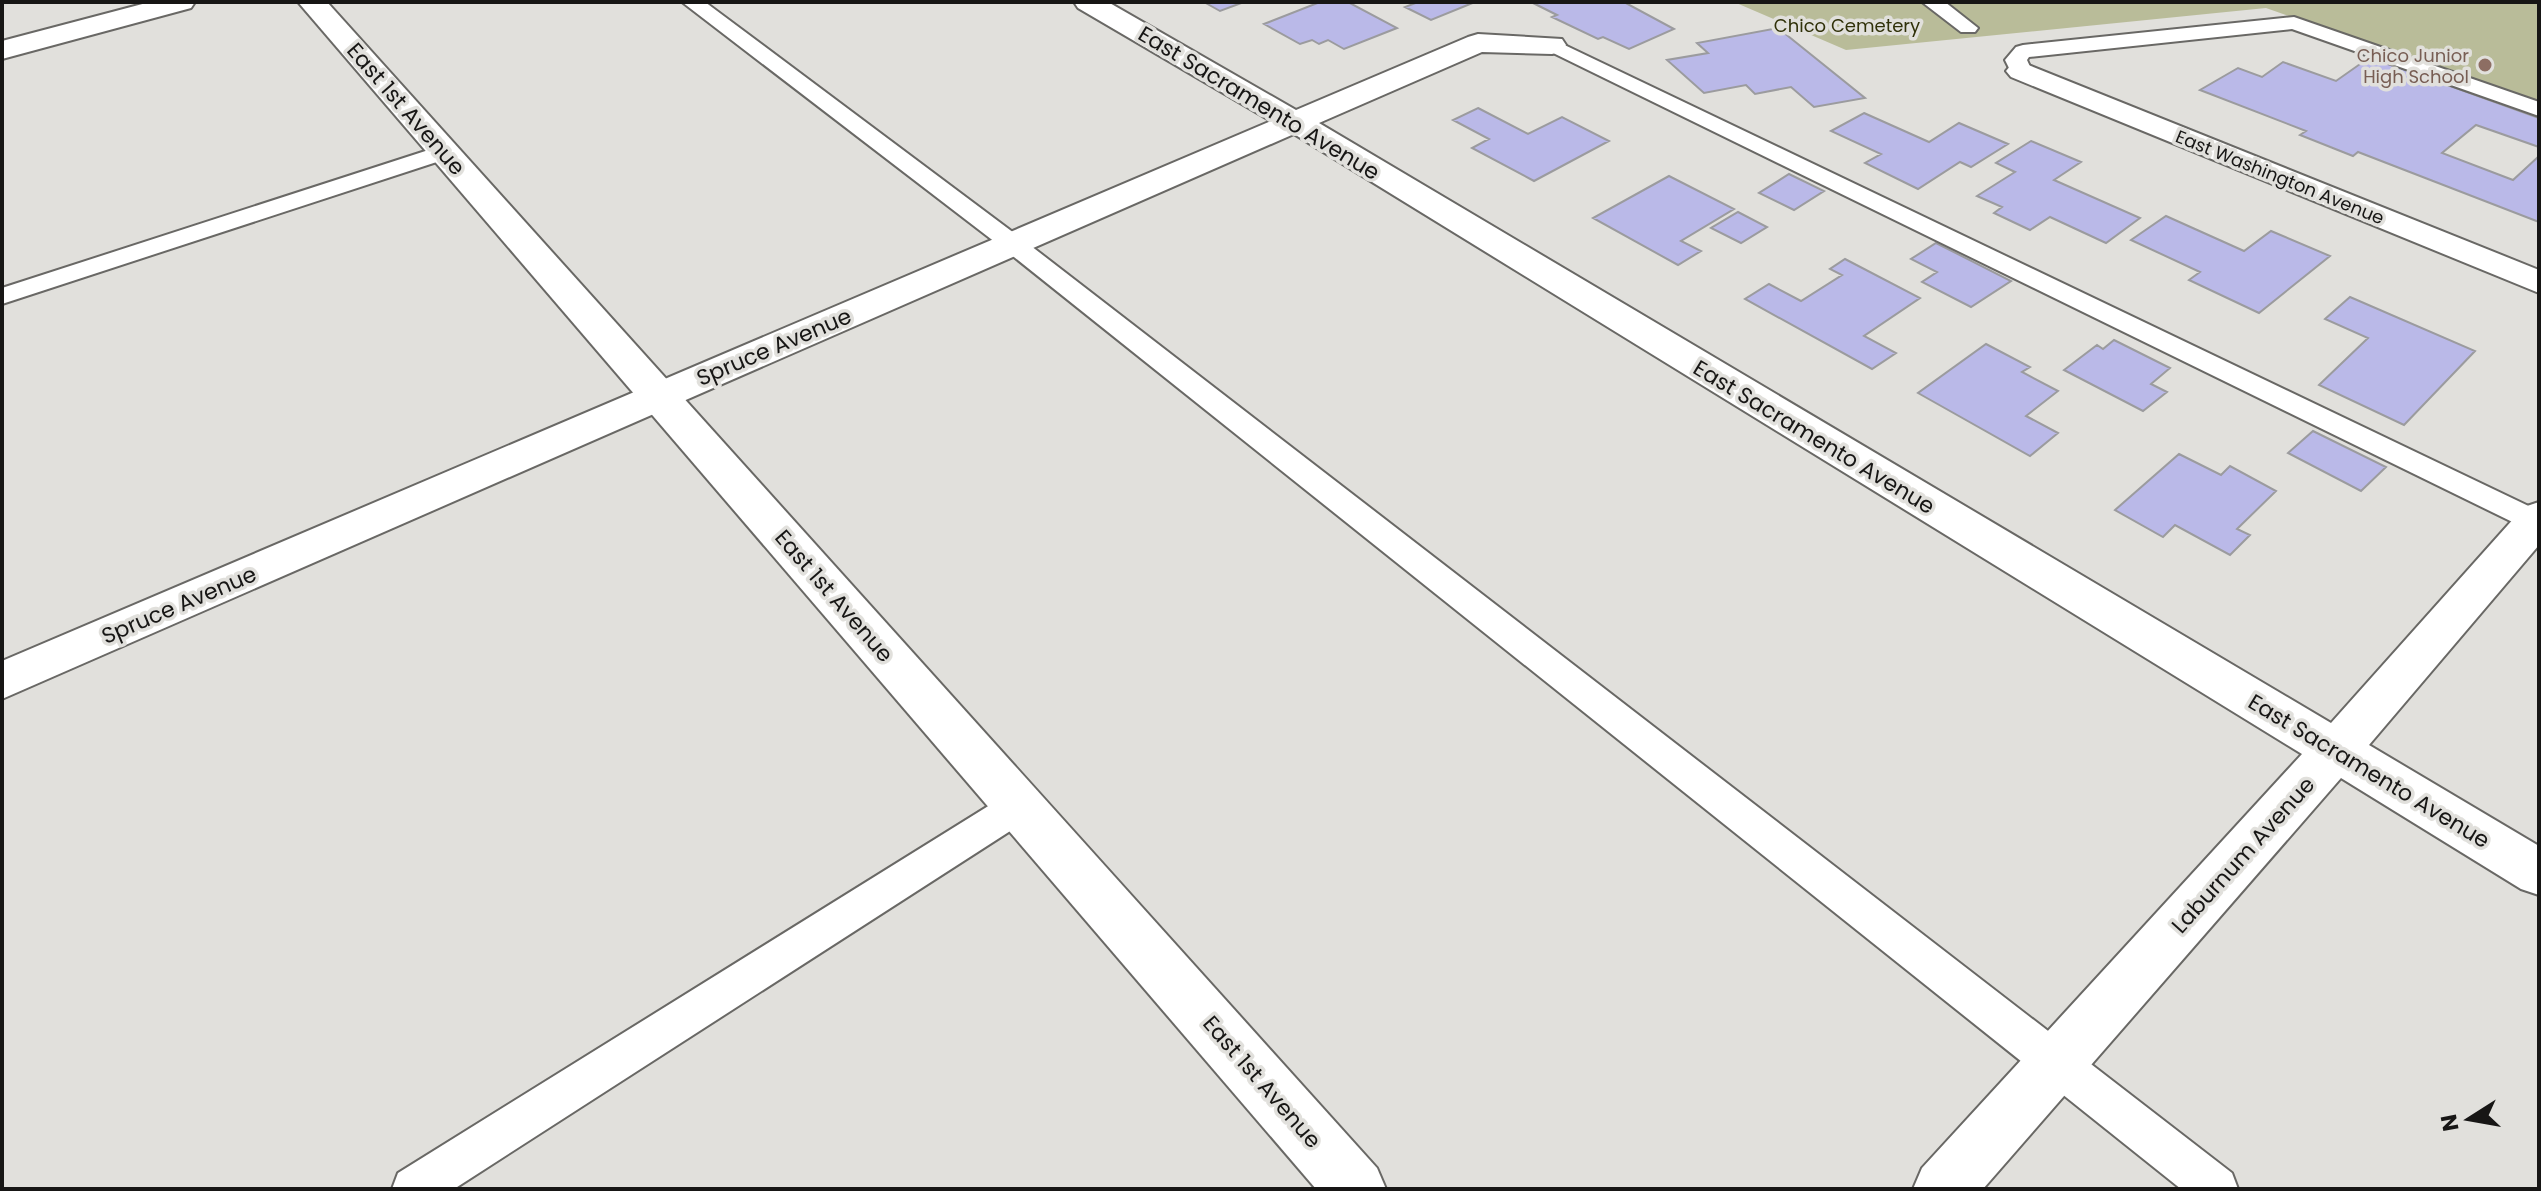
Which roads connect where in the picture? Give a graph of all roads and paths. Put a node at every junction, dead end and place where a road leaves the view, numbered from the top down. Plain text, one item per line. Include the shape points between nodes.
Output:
1 (181, 2) edge
2 (312, 2) edge
3 (692, 2) edge
4 (1088, 2) edge
5 (1932, 2) edge
6 (1968, 28) dead end
7 (1552, 45) joint
8 (2, 50) edge
9 (2021, 71) joint
10 (2539, 109) edge
11 (1295, 122) junction
12 (444, 152) junction
13 (1013, 244) junction
14 (2539, 282) edge
15 (2, 296) edge
16 (660, 397) junction
17 (2538, 521) edge
18 (2, 681) edge
19 (2335, 751) junction
20 (1019, 806) junction
21 (2539, 873) edge
22 (2055, 1064) junction
23 (414, 1189) edge
24 (1356, 1189) edge
25 (1943, 1189) edge
26 (2216, 1189) edge

1 - 8 street
2 - 12 street, East 1st Avenue
3 - 13 lane
4 - 11 street, East Sacramento Avenue
5 - 6 lane
7 - 11 street, Spruce Avenue via 1478,43
7 - 17 lane
9 - 10 lane via 2016,60 2023,51 2294,23
9 - 14 street, East Washington Avenue
11 - 13 street, Spruce Avenue
11 - 19 street, East Sacramento Avenue
12 - 15 lane
12 - 16 street, East 1st Avenue
13 - 16 street, Spruce Avenue
13 - 22 lane
16 - 18 street, Spruce Avenue
16 - 20 street, East 1st Avenue
17 - 19 street, Laburnum Avenue
19 - 21 street, East Sacramento Avenue
19 - 22 street, Laburnum Avenue
20 - 23 lane
20 - 24 street, East 1st Avenue
22 - 25 street, Laburnum Avenue
22 - 26 lane

